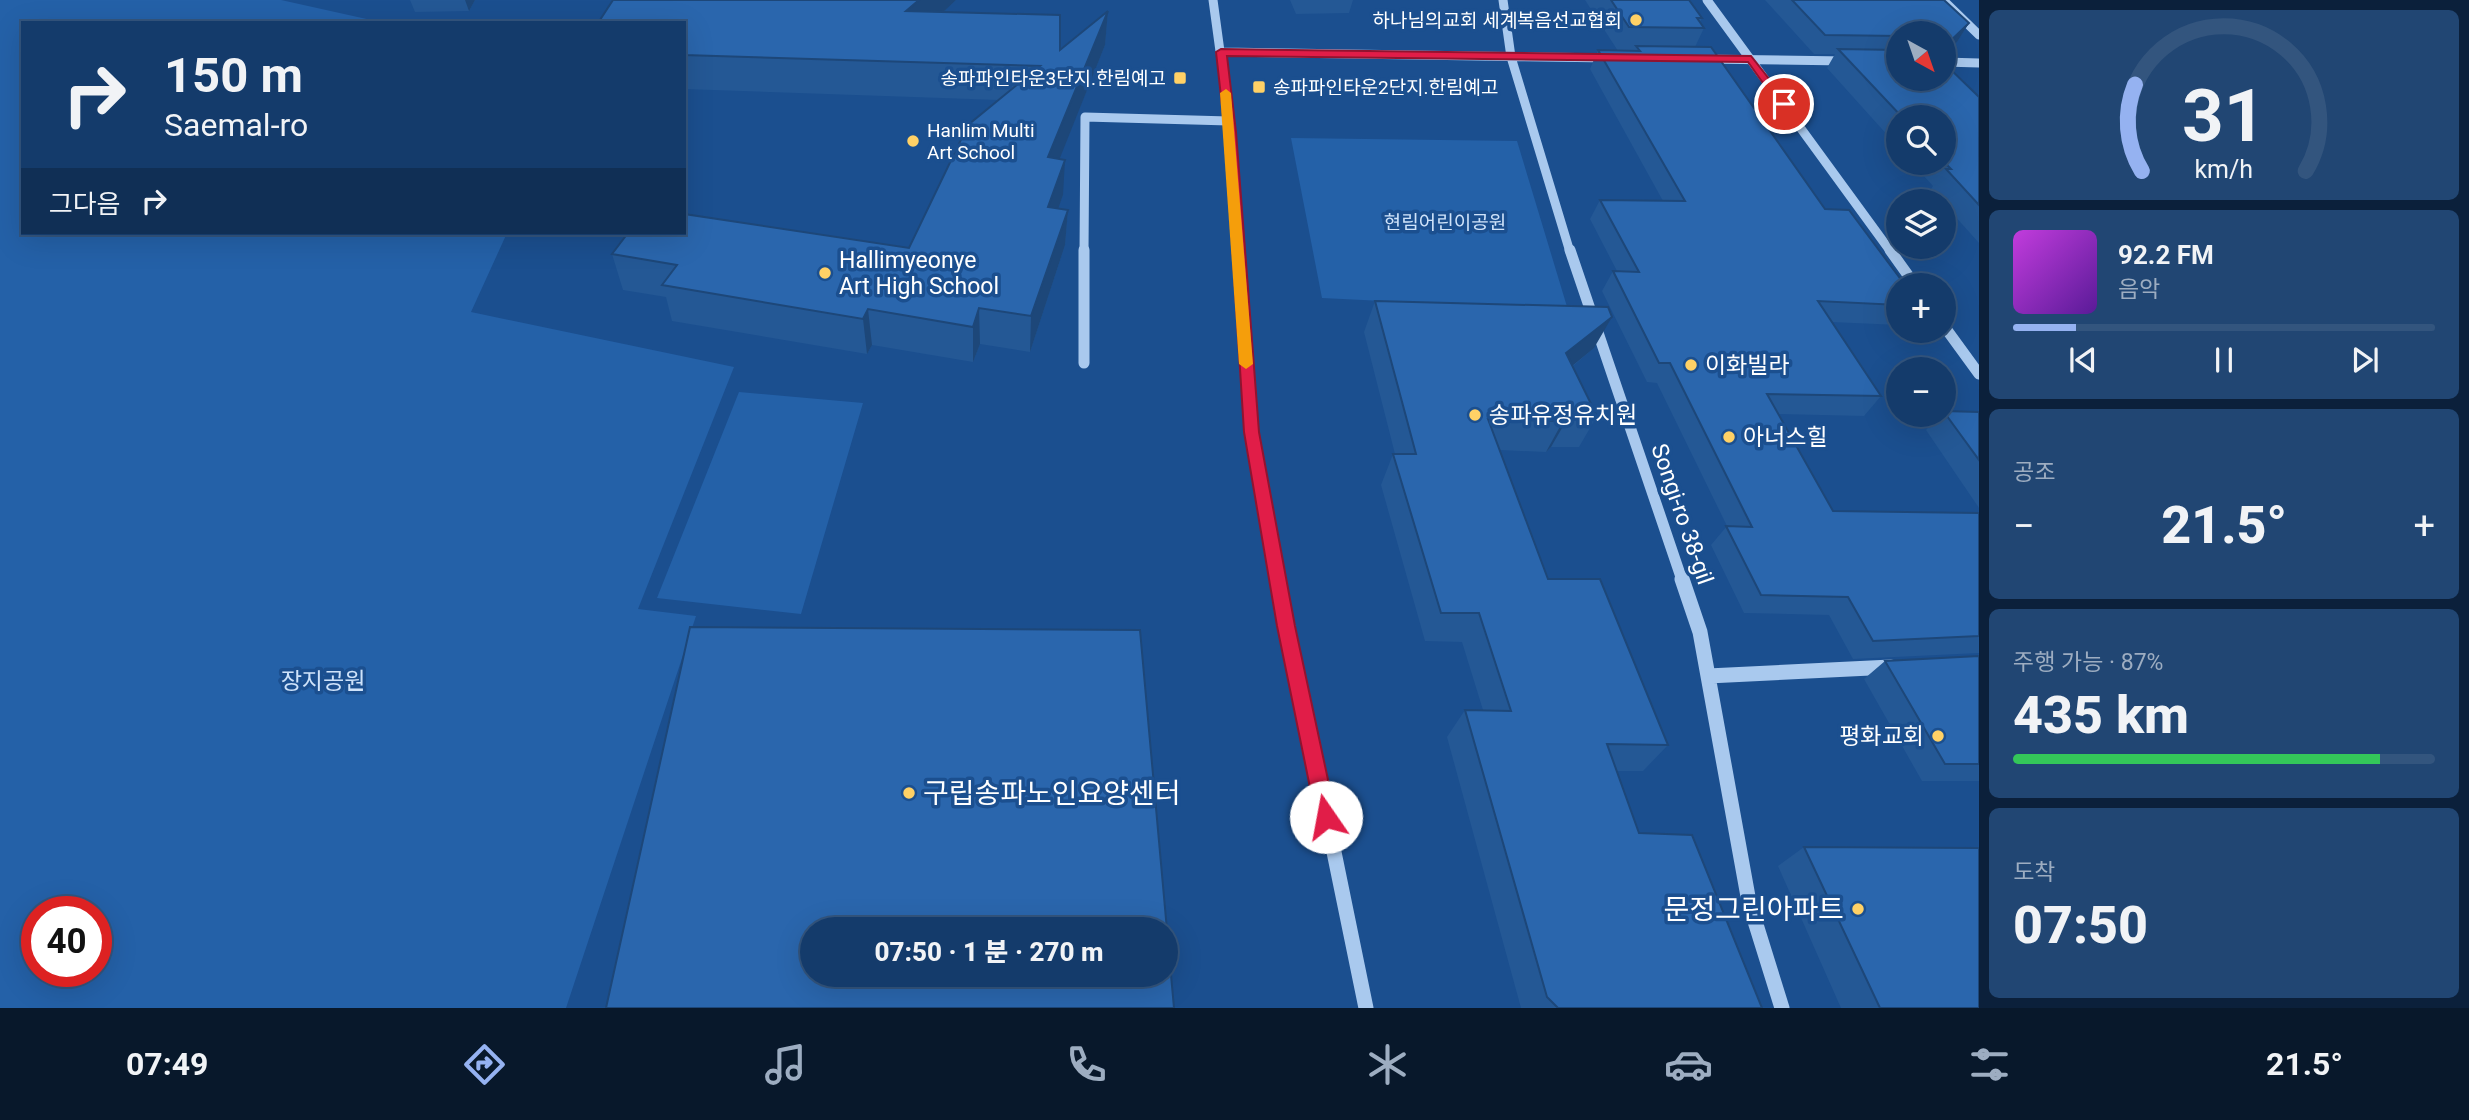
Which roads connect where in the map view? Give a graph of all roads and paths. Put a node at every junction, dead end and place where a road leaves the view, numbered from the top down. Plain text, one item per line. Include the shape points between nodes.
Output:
1 (1213, 0) edge
2 (1503, 0) edge
3 (1707, 0) edge
4 (1944, 0) edge
5 (1979, 35) edge
6 (1221, 52) junction
7 (1511, 57) junction
8 (1618, 58) edge
9 (1698, 59) edge
10 (1751, 59) junction
11 (1858, 61) edge
12 (1956, 62) edge
13 (1979, 63) edge
14 (1229, 121) junction
15 (1906, 273) edge
16 (1956, 342) edge
17 (1084, 363) dead end
18 (1979, 374) edge
19 (1911, 667) edge
20 (1708, 676) junction
21 (1366, 1008) edge
22 (1782, 1008) edge

1 - 6 street
2 - 7 street, Songi-ro 38-gil
3 - 10 street
4 - 5 street
6 - 7 street
6 - 14 street
7 - 8 street
7 - 20 street, Songi-ro 38-gil via 1548,187 1700,632
9 - 10 street
10 - 11 street
10 - 15 street
12 - 13 street
14 - 17 street via 1085,117
14 - 21 street via 1252,432 1286,626
16 - 18 street
19 - 20 street
20 - 22 street, Songi-ro 38-gil via 1749,902

